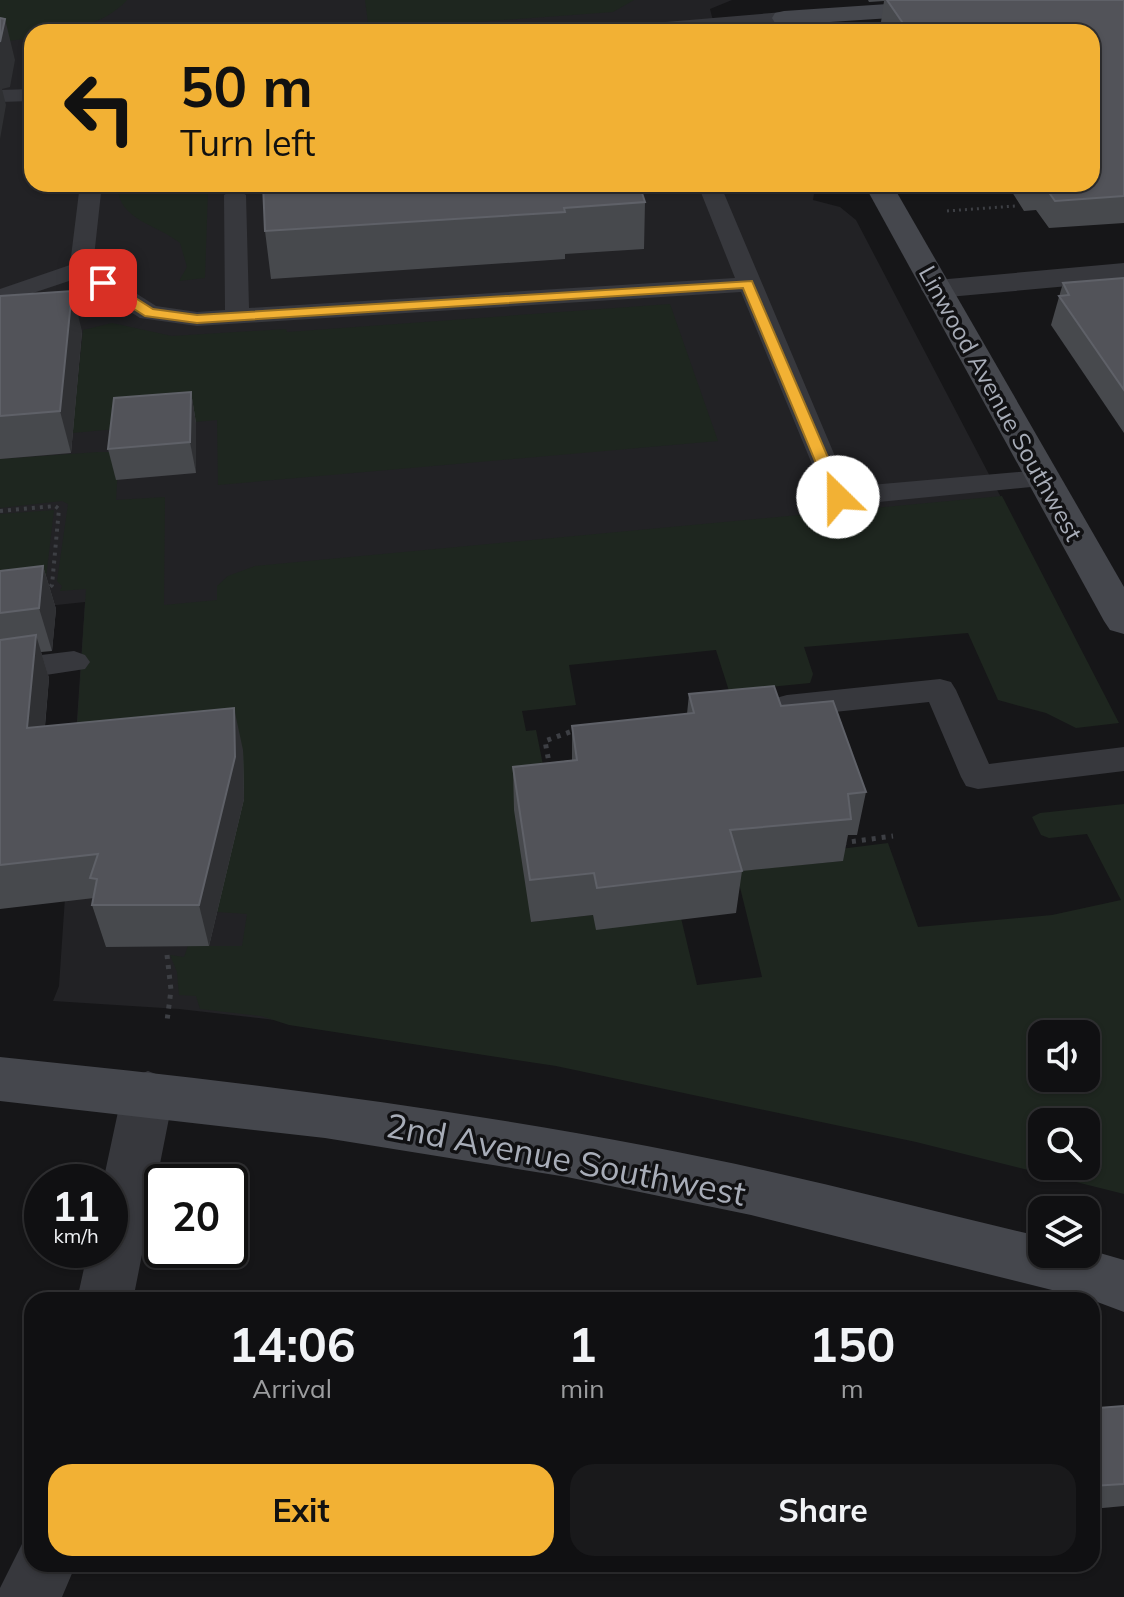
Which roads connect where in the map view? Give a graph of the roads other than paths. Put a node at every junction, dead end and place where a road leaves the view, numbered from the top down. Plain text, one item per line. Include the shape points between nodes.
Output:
1 (1059, 0) edge
2 (783, 17) edge
3 (692, 24) edge
4 (24, 95) edge
5 (0, 96) edge
6 (90, 192) edge
7 (712, 192) edge
8 (882, 192) edge
9 (235, 195) dead end
10 (81, 269) junction
11 (1124, 272) edge
12 (748, 284) junction
13 (937, 289) junction
14 (0, 297) edge
15 (237, 317) junction
16 (1041, 478) junction
17 (1124, 621) edge
18 (74, 662) dead end
19 (0, 671) edge
20 (750, 710) edge
21 (1124, 759) edge
22 (0, 1079) edge
23 (148, 1093) junction
24 (1028, 1259) edge
25 (1124, 1261) edge
26 (1100, 1263) edge
27 (1063, 1268) edge
28 (1124, 1286) edge
29 (107, 1292) edge
30 (41, 1572) edge
31 (28, 1597) edge

1 - 2 street
2 - 3 lane
4 - 5 lane
6 - 10 lane
7 - 12 lane
8 - 13 street, Linwood Avenue Southwest
9 - 15 lane
10 - 14 lane
10 - 15 lane via 149,313
11 - 13 street
12 - 15 lane
12 - 16 lane via 838,497
13 - 16 street, Linwood Avenue Southwest
16 - 17 street, Linwood Avenue Southwest
18 - 19 lane
20 - 21 lane via 940,690 978,777
22 - 23 street, 2nd Avenue Southwest
23 - 24 street, 2nd Avenue Southwest via 432,1130 650,1169
23 - 29 street
25 - 26 street
27 - 28 street, 2nd Avenue Southwest
30 - 31 street

